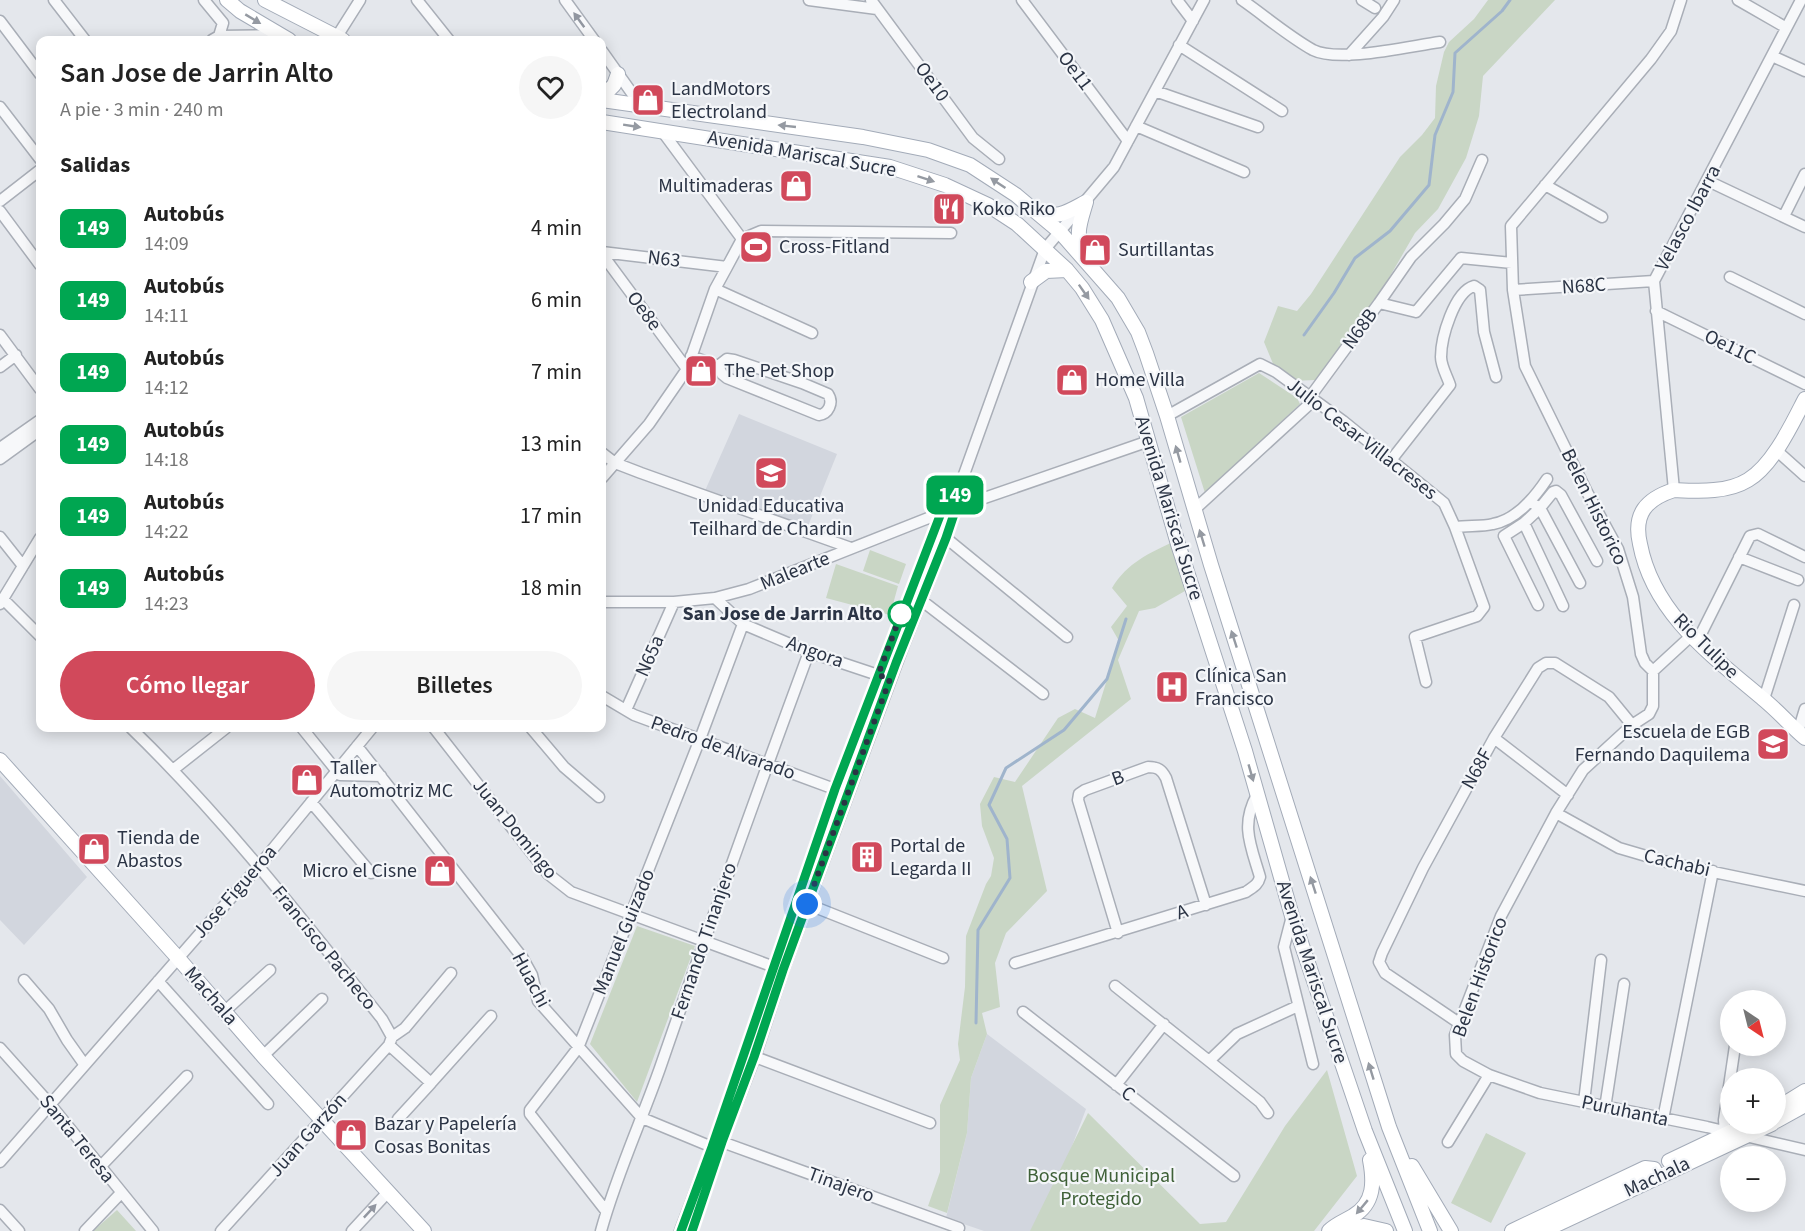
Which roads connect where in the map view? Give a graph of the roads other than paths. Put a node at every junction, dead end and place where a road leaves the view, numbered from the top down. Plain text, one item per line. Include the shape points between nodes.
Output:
1 (54, 0) edge
2 (204, 0) edge
3 (227, 0) edge
4 (265, 0) edge
5 (287, 0) edge
6 (360, 0) edge
7 (417, 0) edge
8 (565, 0) edge
9 (809, 0) edge
10 (1022, 0) edge
11 (1177, 0) edge
12 (1204, 0) edge
13 (1242, 0) edge
14 (1362, 0) edge
15 (1394, 0) edge
16 (1681, 0) edge
17 (1738, 0) edge
18 (1801, 0) edge
19 (874, 4) edge
20 (1375, 8) dead end
21 (293, 15) junction
22 (0, 21) edge
23 (1193, 21) junction
24 (1785, 27) junction
25 (82, 36) edge
26 (216, 36) edge
27 (282, 36) edge
28 (334, 36) edge
29 (342, 36) edge
30 (446, 36) edge
31 (591, 36) edge
32 (1440, 42) dead end
33 (1179, 45) junction
34 (1349, 55) junction
35 (1772, 56) junction
36 (606, 57) edge
37 (36, 69) edge
38 (1805, 71) edge
39 (618, 74) junction
40 (1155, 91) junction
41 (606, 94) edge
42 (606, 100) edge
43 (641, 106) junction
44 (0, 107) edge
45 (1282, 111) dead end
46 (707, 116) junction
47 (749, 122) junction
48 (606, 123) edge
49 (1136, 126) junction
50 (1258, 127) dead end
51 (662, 131) junction
52 (705, 137) junction
53 (1128, 141) junction
54 (745, 144) junction
55 (36, 154) edge
56 (999, 159) dead end
57 (1482, 160) dead end
58 (1244, 172) dead end
59 (36, 173) edge
60 (1805, 174) edge
61 (1708, 181) junction
62 (1545, 185) junction
63 (0, 201) edge
64 (1086, 202) junction
65 (0, 211) edge
66 (1035, 211) junction
67 (1784, 216) junction
68 (1602, 217) dead end
69 (1805, 227) edge
70 (1060, 232) junction
71 (951, 233) dead end
72 (742, 239) junction
73 (1045, 249) junction
74 (606, 253) edge
75 (606, 258) edge
76 (36, 260) edge
77 (1512, 263) junction
78 (727, 267) junction
79 (1092, 268) junction
80 (1067, 270) junction
81 (1730, 277) dead end
82 (1654, 281) junction
83 (1031, 282) junction
84 (715, 289) junction
85 (1514, 290) junction
86 (1379, 303) junction
87 (1656, 311) junction
88 (1805, 314) edge
89 (812, 333) dead end
90 (0, 335) edge
91 (16, 355) junction
92 (691, 356) junction
93 (718, 366) junction
94 (0, 368) edge
95 (687, 369) junction
96 (1496, 376) dead end
97 (36, 383) edge
98 (1805, 384) edge
99 (1312, 399) junction
100 (1805, 399) edge
101 (1167, 416) junction
102 (36, 423) edge
103 (36, 433) edge
104 (1149, 441) junction
105 (0, 448) edge
106 (1776, 450) junction
107 (606, 456) edge
108 (0, 459) edge
109 (1392, 459) junction
110 (615, 463) junction
111 (606, 473) edge
112 (1805, 476) edge
113 (1547, 479) dead end
114 (1674, 490) junction
115 (957, 494) junction
116 (1535, 505) junction
117 (956, 508) junction
118 (1194, 510) junction
119 (941, 513) junction
120 (1524, 523) junction
121 (1455, 527) junction
122 (0, 537) edge
123 (946, 538) junction
124 (36, 545) edge
125 (851, 548) junction
126 (1739, 557) junction
127 (1805, 557) edge
128 (1597, 561) dead end
129 (23, 566) junction
130 (1798, 580) dead end
131 (1581, 583) dead end
132 (715, 598) junction
133 (921, 600) junction
134 (2, 601) edge
135 (606, 602) edge
136 (674, 602) junction
137 (1538, 605) dead end
138 (1794, 605) dead end
139 (1563, 606) dead end
140 (743, 624) junction
141 (36, 632) edge
142 (1067, 637) dead end
143 (1694, 639) junction
144 (809, 652) junction
145 (1653, 671) junction
146 (878, 675) junction
147 (890, 679) junction
148 (1426, 682) dead end
149 (1043, 694) dead end
150 (606, 698) edge
151 (1764, 699) junction
152 (1805, 709) edge
153 (626, 710) junction
154 (1632, 725) junction
155 (135, 732) edge
156 (221, 732) edge
157 (305, 732) edge
158 (369, 732) edge
159 (437, 732) edge
160 (534, 732) edge
161 (1802, 735) edge
162 (1494, 738) junction
163 (700, 739) junction
164 (357, 746) junction
165 (0, 760) edge
166 (767, 765) junction
167 (174, 769) junction
168 (337, 772) junction
169 (381, 776) junction
170 (835, 789) junction
171 (848, 794) junction
172 (1257, 795) junction
173 (1568, 795) junction
174 (599, 797) dead end
175 (311, 802) junction
176 (1556, 813) junction
177 (258, 867) junction
178 (1713, 871) junction
179 (372, 873) dead end
180 (1805, 891) edge
181 (807, 904) junction
182 (1206, 904) junction
183 (631, 914) junction
184 (1292, 916) junction
185 (1118, 933) junction
186 (704, 940) junction
187 (178, 958) junction
188 (943, 958) dead end
189 (1601, 960) dead end
190 (1016, 963) dead end
191 (778, 968) junction
192 (270, 970) dead end
193 (451, 973) dead end
194 (24, 980) dead end
195 (158, 981) junction
196 (1624, 984) dead end
197 (1115, 986) dead end
198 (322, 999) dead end
199 (1298, 1006) junction
200 (225, 1011) junction
201 (1023, 1011) dead end
202 (491, 1016) dead end
203 (1460, 1023) junction
204 (1164, 1024) junction
205 (391, 1041) junction
206 (0, 1048) edge
207 (578, 1048) junction
208 (1455, 1052) joint
209 (749, 1055) junction
210 (263, 1056) junction
211 (1209, 1061) junction
212 (84, 1064) junction
213 (1313, 1064) dead end
214 (1489, 1075) junction
215 (187, 1076) dead end
216 (431, 1083) junction
217 (1116, 1085) junction
218 (1805, 1091) edge
219 (1584, 1102) junction
220 (1786, 1103) edge
221 (50, 1104) junction
222 (268, 1104) dead end
223 (1805, 1105) edge
224 (1605, 1108) junction
225 (1268, 1113) dead end
226 (1786, 1115) edge
227 (642, 1118) junction
228 (322, 1119) junction
229 (398, 1119) dead end
230 (1663, 1119) junction
231 (930, 1123) dead end
232 (1389, 1127) junction
233 (1365, 1131) junction
234 (1720, 1132) edge
235 (1723, 1134) edge
236 (1737, 1134) edge
237 (1757, 1134) edge
238 (1448, 1142) dead end
239 (717, 1145) junction
240 (1805, 1150) edge
241 (0, 1162) edge
242 (100, 1167) junction
243 (1655, 1173) junction
244 (1234, 1176) dead end
245 (388, 1192) junction
246 (121, 1193) junction
247 (1609, 1200) junction
248 (0, 1210) edge
249 (606, 1211) junction
250 (958, 1229) edge
251 (689, 1230) edge
252 (19, 1231) edge
253 (85, 1231) edge
254 (153, 1231) edge
255 (221, 1231) edge
256 (352, 1231) edge
257 (424, 1231) edge
258 (601, 1231) edge
259 (1329, 1231) edge
260 (1345, 1231) edge
261 (1386, 1231) edge
262 (1405, 1231) edge
263 (1430, 1231) edge
264 (1451, 1231) edge
265 (1512, 1231) edge
266 (1527, 1231) edge
267 (1543, 1231) edge
268 (1556, 1231) edge

1 - 25 street
2 - 26 street via 222,20
3 -> 27 main road
4 - 21 main road
5 - 21 street
6 - 29 street
7 - 30 street
31 -> 8 street
9 - 19 street
10 - 53 street, Oe11
11 - 23 street
12 - 23 street
13 - 34 street via 1315,51
14 - 20 street
15 - 34 street
16 - 62 street, Belen Historico via 1671,31
17 - 24 street
18 - 24 street, Velasco Ibarra
19 - 56 street, Oe10 via 973,138
21 - 28 main road
22 - 37 street
23 - 33 street
24 - 35 street, Velasco Ibarra
32 - 34 street
33 - 40 street
33 - 45 street
35 - 38 street
35 - 61 street, Velasco Ibarra
36 - 39 street
39 - 41 main road
39 - 43 street
40 - 49 street
40 - 50 street
42 - 43 main road, Avenida Mariscal Sucre
43 - 46 main road, Avenida Mariscal Sucre
44 - 55 street
46 - 47 main road, Avenida Mariscal Sucre
46 - 52 main road
47 - 54 main road
66 -> 47 main road, Avenida Mariscal Sucre via 970,165 928,150
48 -> 51 main road, Avenida Mariscal Sucre
49 - 53 street
49 - 58 street
51 - 52 main road, Avenida Mariscal Sucre
51 - 72 street
52 - 54 main road, Avenida Mariscal Sucre
53 - 64 street via 1114,167
54 -> 73 main road, Avenida Mariscal Sucre via 890,167 945,185 988,205
57 - 86 street via 1465,199 1411,257
59 - 63 street
60 - 67 street
61 - 67 street
61 - 82 street, Velasco Ibarra
62 - 68 street
62 - 77 street, Belen Historico via 1511,226
64 - 66 main road via 1059,216
64 - 70 street
64 - 79 main road via 1078,233
65 - 76 street
66 - 70 main road, Avenida Mariscal Sucre
67 - 69 street
70 - 73 street
70 - 79 main road, Avenida Mariscal Sucre
71 - 72 street via 761,231
72 - 78 street
73 - 80 main road, Avenida Mariscal Sucre
73 - 83 street
74 - 78 street, N63
75 - 95 street, Oe8e
77 - 85 street, Belen Historico
77 - 86 street, N68B via 1461,258 1416,312
78 - 84 street
79 - 101 main road, Avenida Mariscal Sucre via 1118,298 1138,332
80 - 83 main road via 1046,271
80 -> 104 main road, Avenida Mariscal Sucre via 1102,320 1136,398
81 - 88 street
82 - 85 street, N68C
82 - 87 street, Velasco Ibarra
83 - 115 street
84 - 89 street
84 - 92 street
85 - 145 street, Belen Historico via 1525,366 1618,549 1633,597 1641,654
86 - 99 street, N68B
87 - 98 street, Oe11C
87 - 114 street, Velasco Ibarra
90 - 91 street
91 - 94 street
91 - 97 street
92 - 93 street
92 - 95 street
93 - 93 street via 727,359 734,360 802,383 828,394 830,407 819,415 727,378
95 - 110 street via 649,424
96 - 109 street via 1484,332 1480,290 1469,287 1458,299 1444,334 1441,358 1450,385
99 - 101 street, Julio Cesar Villacreses via 1260,364
99 - 109 street, Julio Cesar Villacreses
99 - 118 street, N68B
100 - 106 main road, Rio Tulipe
118 -> 101 main road, Avenida Mariscal Sucre
102 - 105 street
103 - 108 street
104 - 117 street, Malearte
104 -> 172 main road, Avenida Mariscal Sucre
106 - 112 street
106 - 114 main road, Rio Tulipe via 1745,482 1719,489
107 - 110 street
109 - 121 street, Julio Cesar Villacreses via 1444,503
110 - 111 street
110 - 125 street
113 - 116 street
114 - 143 main road, Rio Tulipe via 1654,498 1643,509 1638,537 1648,573 1660,596
115 - 117 street
115 - 119 street
116 - 120 street
116 - 121 street via 1494,524
116 - 128 street via 1559,492
116 - 131 street
117 - 119 street, Malearte
117 - 123 street
232 -> 118 main road, Avenida Mariscal Sucre
119 - 125 street, Malearte
119 - 146 street
120 - 137 street via 1504,536
120 - 139 street
121 - 148 street, Julio Cesar Villacreses via 1484,607 1477,616 1414,637
122 - 129 street
123 - 133 street
123 - 142 street
124 - 129 street
125 - 132 street, Malearte via 749,589
126 - 127 street via 1750,536 1758,534
126 - 130 street
126 - 143 street
129 - 134 street
132 - 136 street, Malearte
132 - 140 street, Angora
133 - 147 street
133 - 149 street
134 - 141 street
135 - 136 street, Malearte
136 - 153 street, N65a
138 - 151 street
140 - 144 street, Angora
140 - 163 street, Manuel Guizado
143 - 145 street
143 - 151 main road, Rio Tulipe
144 - 146 street, Angora
144 - 166 street, Fernando Tinanjero
145 - 154 street, Belen Historico via 1653,706 1649,714
146 - 147 street, Angora
146 - 170 street
147 - 171 street
150 - 153 street, Pedro de Alvarado
151 - 161 main road, Rio Tulipe
152 - 161 street
153 - 163 street, Pedro de Alvarado
154 - 162 street, N68F via 1610,697 1550,662 1538,668
154 - 173 street, Belen Historico via 1583,770
155 - 167 street, Francisco Pacheco
156 - 167 street
157 - 168 street
158 - 164 street, Jose Figueroa
159 - 183 street, Juan Domingo via 549,874 571,892
160 - 174 street via 564,767
162 - 173 street
162 - 203 street, N68F via 1423,868 1379,962 1392,977
163 - 166 street, Pedro de Alvarado
163 - 183 street, Manuel Guizado
164 - 168 street, Jose Figueroa
164 - 169 street, Huachi
165 - 187 main road, Machala
166 - 170 street, Pedro de Alvarado
166 - 186 street, Fernando Tinanjero
167 - 177 street, Francisco Pacheco
168 - 169 street
168 - 175 street, Jose Figueroa
169 - 207 street, Huachi via 522,957 532,975 538,1001
170 - 171 street, Pedro de Alvarado
170 - 191 street
171 - 181 street
172 - 182 street, A via 1247,826 1258,882 1246,892
172 - 184 main road, Avenida Mariscal Sucre
173 - 176 street, Belen Historico
175 - 177 street, Jose Figueroa
175 - 179 street
176 - 178 street, Cachabi via 1619,848
176 - 203 street, Belen Historico via 1501,916
177 - 187 street, Jose Figueroa
177 - 205 street, Francisco Pacheco via 382,1019
178 - 180 street, Cachabi
178 - 230 street
181 - 188 street
181 - 191 street
182 - 185 street, A
182 - 185 street, B via 1166,778 1157,767 1148,767 1079,794
183 - 186 street, Juan Domingo
183 - 207 street, Manuel Guizado
184 - 199 street via 1284,947
184 - 233 main road, Avenida Mariscal Sucre
185 - 190 street, A
186 - 191 street, Juan Domingo
186 - 227 street, Fernando Tinanjero
187 - 195 street, Jose Figueroa
187 - 200 main road, Machala
189 - 219 street
191 - 209 street
192 - 200 street
193 - 205 street, Juan Garzón
194 - 212 street
195 - 212 street, Jose Figueroa
195 - 222 street
196 - 224 street
197 - 204 street
198 - 210 street
199 - 211 street via 1237,1034
199 - 213 street
200 - 210 main road, Machala
201 - 217 street, C
202 - 216 street
203 - 208 street, Belen Historico
204 - 211 street
204 - 217 street
205 - 216 street, Francisco Pacheco
205 - 228 street, Juan Garzón
206 - 221 street, Santa Teresa
207 - 227 street, Huachi
207 - 249 street, Manuel Guizado via 532,1106 530,1114
208 - 214 street, Puruhanta
209 - 231 street
209 - 239 street
210 - 228 main road, Machala
211 - 225 street
212 - 221 street, Jose Figueroa
214 - 219 street, Puruhanta via 1540,1093
214 - 238 street
215 - 242 street
216 - 229 street
217 - 244 street, C
218 - 220 main road
219 - 224 street, Puruhanta
221 - 241 street, Jose Figueroa
221 - 242 street, Santa Teresa
223 - 226 main road, Machala
224 - 230 street, Puruhanta
227 - 239 street, Huachi
227 - 249 street, Fernando Tinanjero
228 - 245 main road, Machala
228 - 255 street, Juan Garzón
230 - 234 street, Puruhanta
232 - 263 main road
232 - 264 main road
233 -> 259 main road via 1373,1189 1360,1212
233 - 262 main road, Avenida Mariscal Sucre
235 - 243 main road, Machala
236 - 243 main road, Machala
237 - 240 street
239 - 250 street, Tinajero
239 - 251 street
242 - 246 street, Santa Teresa
243 - 247 main road, Machala
243 - 265 main road via 1649,1168 1640,1171
243 - 266 main road, Machala
256 -> 245 street
245 - 257 main road, Machala
246 - 253 street
246 - 254 street, Santa Teresa
247 - 267 main road, Machala
247 - 268 main road
248 - 252 street
249 - 258 street, Fernando Tinanjero
260 - 261 main road via 1364,1226

